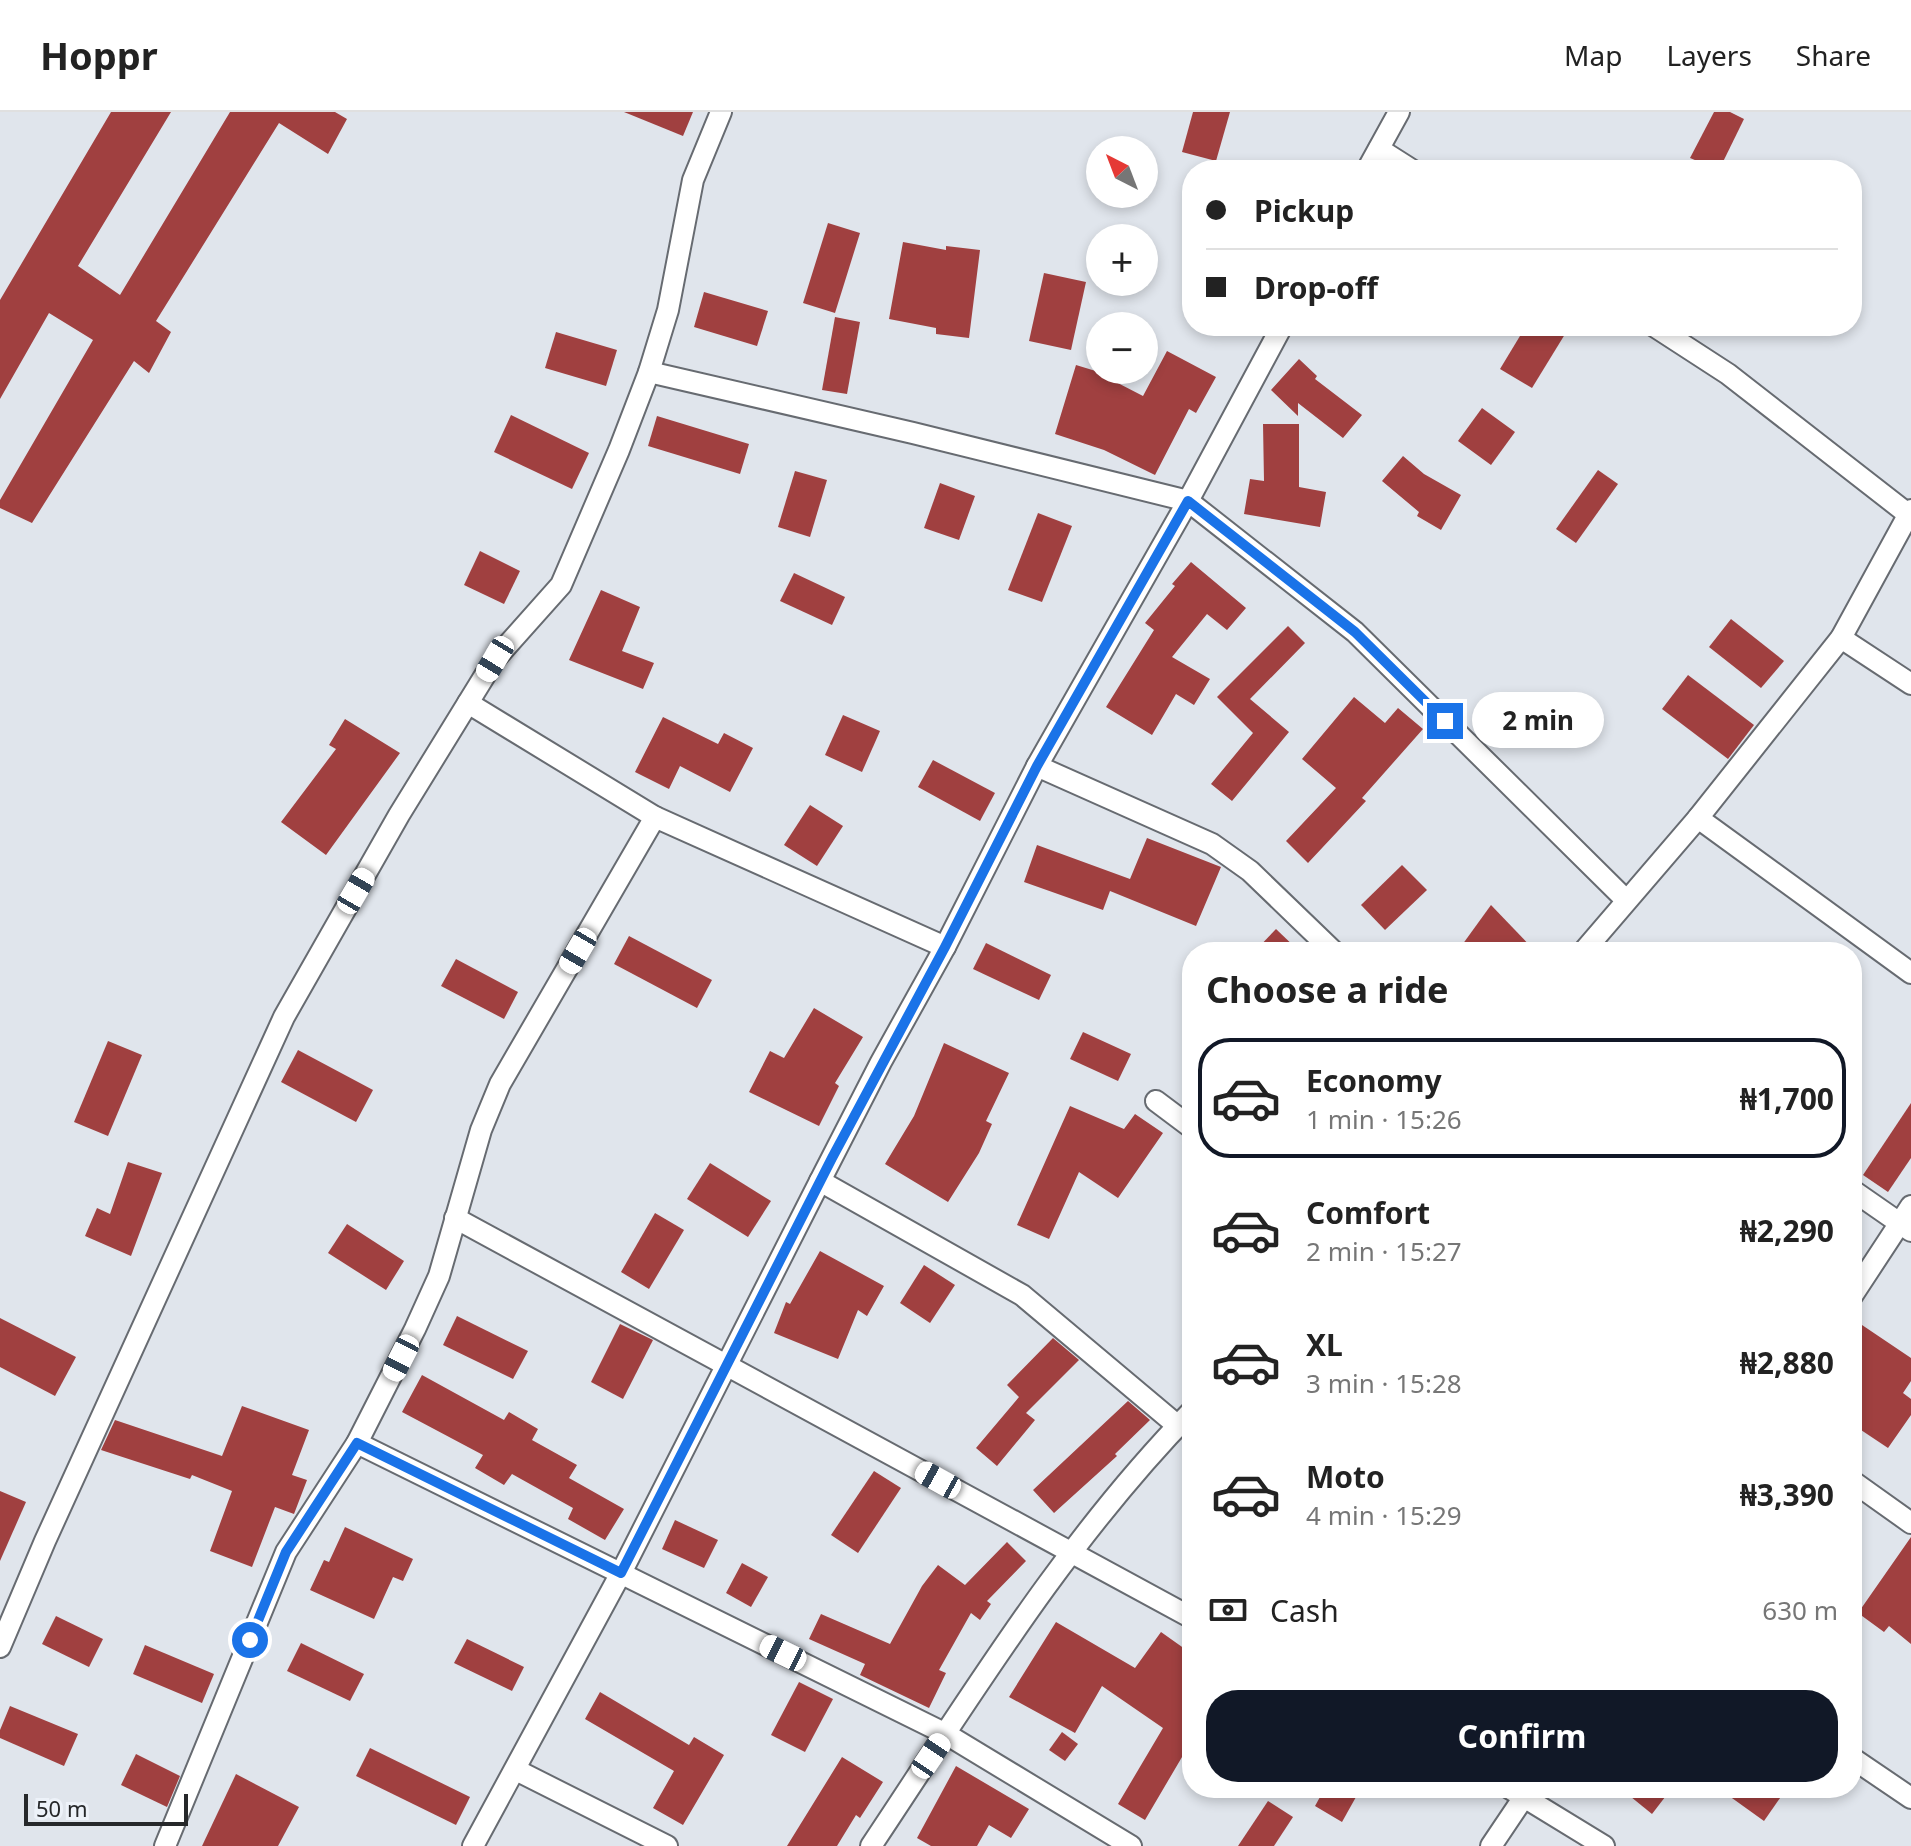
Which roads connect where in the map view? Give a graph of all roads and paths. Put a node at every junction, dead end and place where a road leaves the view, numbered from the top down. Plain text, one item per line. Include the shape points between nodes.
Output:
1 (721, 112) edge
2 (1399, 112) edge
3 (1379, 149) junction
4 (1373, 160) edge
5 (1396, 160) edge
6 (1277, 336) edge
7 (1669, 336) edge
8 (649, 372) junction
9 (1188, 501) junction
10 (1909, 512) edge
11 (1841, 638) junction
12 (1911, 684) edge
13 (468, 703) junction
14 (1037, 766) junction
15 (655, 817) junction
16 (1698, 818) junction
17 (1626, 900) junction
18 (1324, 942) edge
19 (1591, 942) edge
20 (945, 947) junction
21 (1911, 973) edge
22 (1156, 1101) dead end
23 (1182, 1120) edge
24 (820, 1181) junction
25 (1862, 1195) edge
26 (455, 1218) junction
27 (1907, 1220) edge
28 (1862, 1282) edge
29 (727, 1364) junction
30 (1182, 1416) edge
31 (1182, 1422) edge
32 (357, 1443) junction
33 (1862, 1488) edge
34 (1911, 1523) edge
35 (1070, 1553) junction
36 (621, 1573) junction
37 (1182, 1613) edge
38 (0, 1647) edge
39 (946, 1734) junction
40 (1862, 1765) edge
41 (516, 1770) junction
42 (1517, 1798) edge
43 (1532, 1798) edge
44 (1911, 1798) edge
45 (165, 1846) edge
46 (473, 1846) edge
47 (667, 1846) edge
48 (871, 1846) edge
49 (1131, 1846) edge
50 (1491, 1846) edge
51 (1604, 1846) edge

1 - 8 street via 693,180 668,310
2 - 3 street
3 - 4 street
3 - 5 street
6 - 9 street
7 - 10 street via 1728,374
8 - 9 street
8 - 13 street via 561,585 495,659
9 - 14 street
9 - 17 street via 1355,632
10 - 11 street
11 - 12 street
11 - 16 street
13 - 15 street
13 - 38 street via 284,1017
14 - 18 street via 1212,844 1250,871
14 - 20 street
15 - 20 street
15 - 26 street via 500,1084
16 - 17 street
16 - 21 street
17 - 19 street
20 - 24 street
22 - 23 street
24 - 29 street
24 - 30 street via 1022,1295
25 - 27 street
26 - 29 street
26 - 32 street via 433,1289
27 - 28 street
29 - 35 street
29 - 36 street
31 - 35 street
32 - 36 street
32 - 45 street via 286,1552
33 - 34 street
35 - 37 street
35 - 39 street
36 - 39 street
36 - 41 street
39 - 48 street
39 - 49 street
40 - 44 street
41 - 46 street
41 - 47 street
42 - 50 street
43 - 51 street

